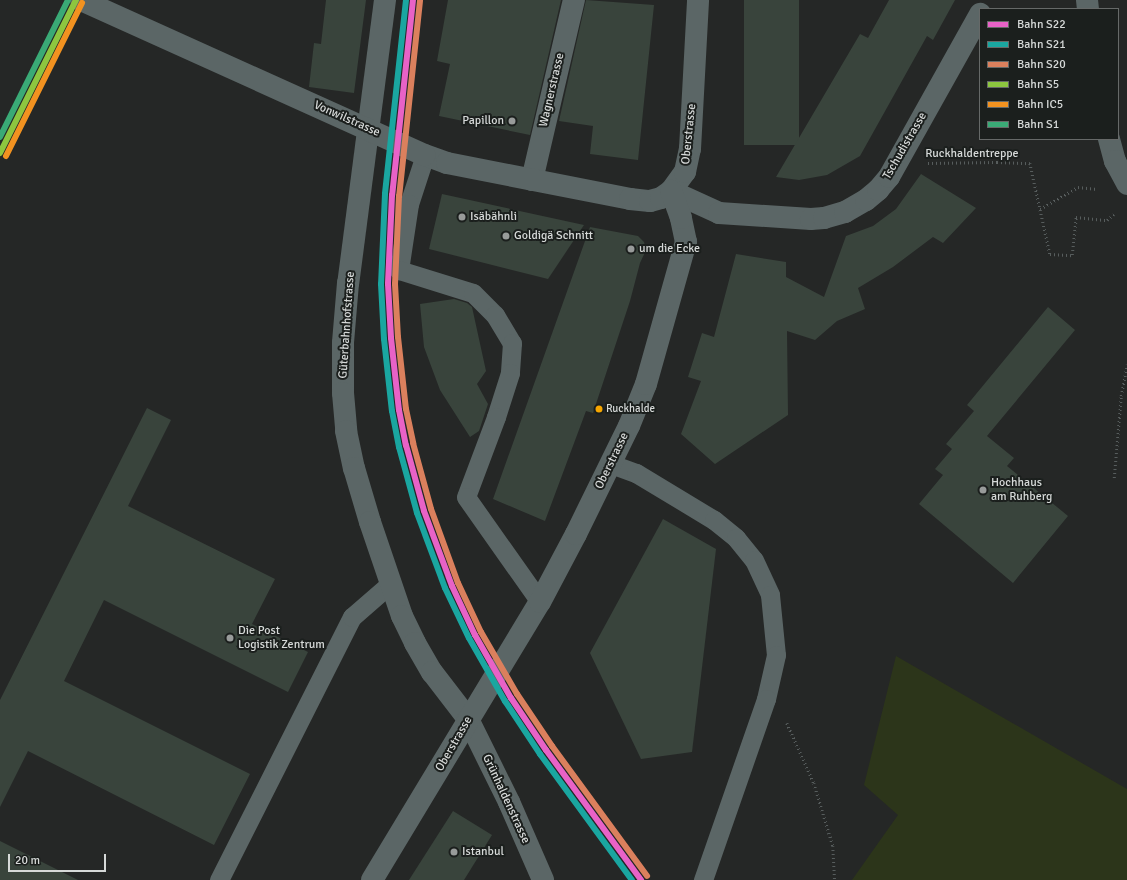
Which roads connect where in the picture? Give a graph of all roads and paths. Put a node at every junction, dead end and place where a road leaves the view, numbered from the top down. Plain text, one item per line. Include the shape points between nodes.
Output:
1 (81, 0) edge
2 (385, 0) edge
3 (574, 0) edge
4 (698, 0) edge
5 (979, 16) edge
6 (1110, 140) edge
7 (425, 155) junction
8 (927, 163) dead end
9 (532, 180) junction
10 (1127, 184) edge
11 (671, 192) junction
12 (1100, 192) dead end
13 (1040, 209) junction
14 (1114, 214) dead end
15 (1127, 366) edge
16 (611, 464) junction
17 (1114, 478) dead end
18 (391, 583) junction
19 (540, 602) junction
20 (766, 699) junction
21 (468, 719) junction
22 (219, 880) edge
23 (372, 880) edge
24 (543, 880) edge
25 (702, 880) edge
26 (835, 880) edge

1 - 7 street, Vonwilstrasse, bridge
2 - 18 street, Güterbahnhofstrasse via 348,283 343,343 343,393 346,431 354,468
3 - 9 street, Wagnerstrasse
4 - 11 street, Oberstrasse via 690,149 685,172
5 - 11 street, Tschudistrasse via 889,176 866,200 845,212 811,219 719,213
6 - 10 street via 1115,161
7 - 9 street, Vonwilstrasse via 447,163
7 - 19 lane via 410,204 399,270 474,293 495,315 512,342 510,373 466,497
8 - 13 path, Ruckhaldentreppe via 1030,163
9 - 11 street, Vonwilstrasse via 650,201
11 - 16 street, Oberstrasse via 682,218 686,242 646,384
12 - 13 path via 1097,189 1078,187
13 - 14 path, Ruckhaldentreppe via 1050,254 1072,255 1076,217 1106,220
15 - 17 path via 1121,396
16 - 19 street, Oberstrasse
16 - 20 lane via 636,473 714,520 736,538 754,560 770,595 774,627 776,655
18 - 21 street, Güterbahnhofstrasse via 402,616 415,643 432,672
18 - 22 lane via 352,617
19 - 21 street, Oberstrasse
20 - 25 lane
20 - 26 path via 781,710 814,783 833,846
21 - 23 street, Oberstrasse
21 - 24 street, Grünhaldenstrasse via 509,802

